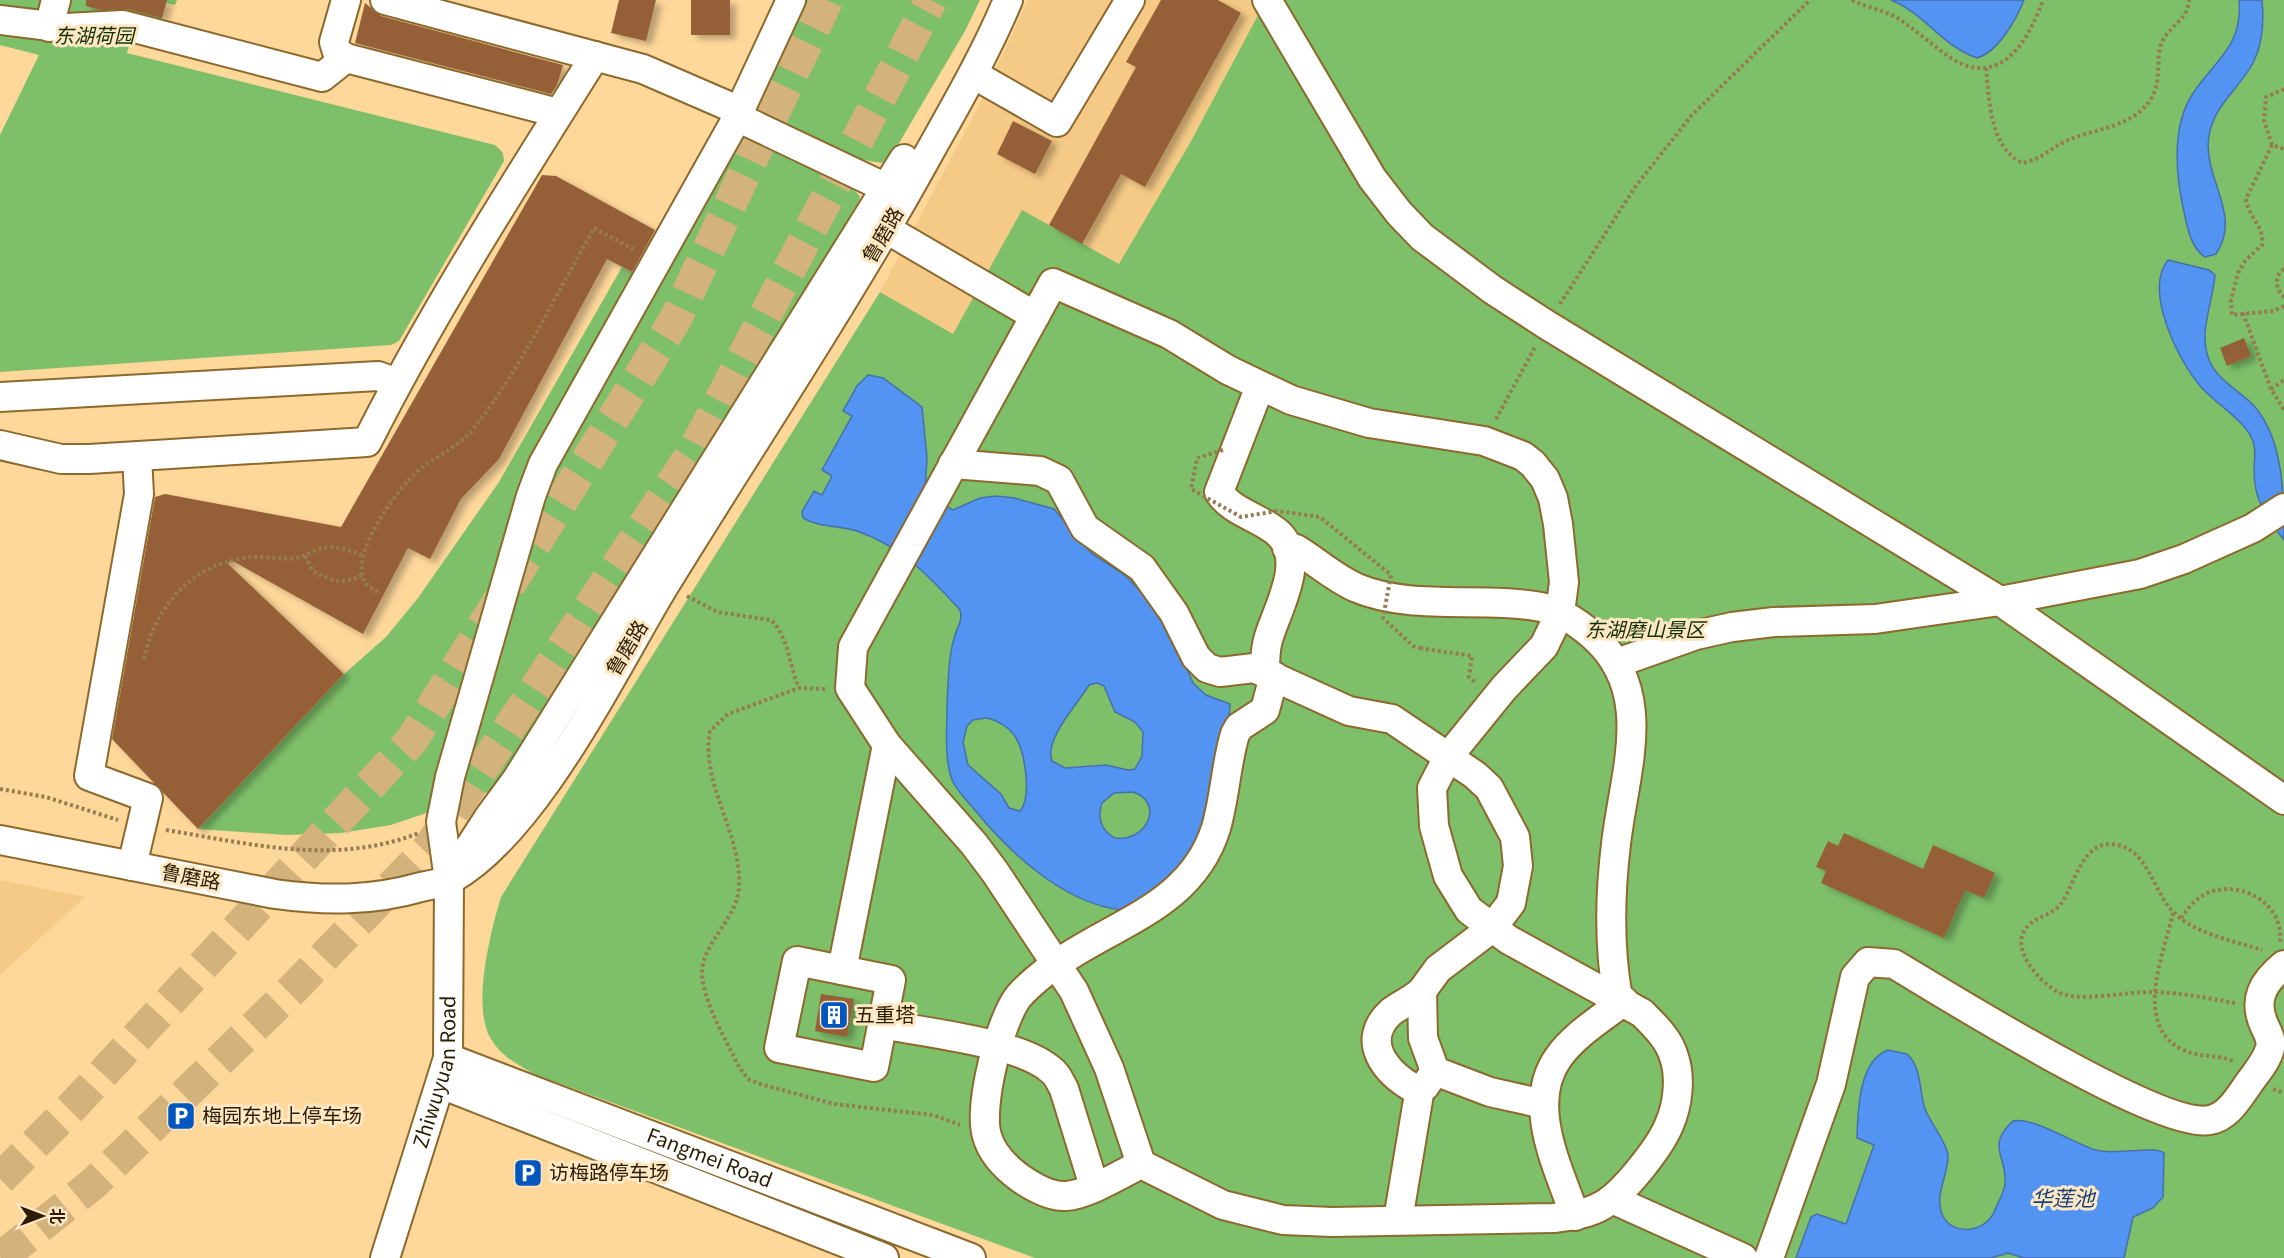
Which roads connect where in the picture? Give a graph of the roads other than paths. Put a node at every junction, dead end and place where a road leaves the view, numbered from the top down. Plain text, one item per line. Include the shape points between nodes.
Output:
1 (56, 0) edge
2 (346, 0) edge
3 (385, 0) edge
4 (791, 0) edge
5 (990, 0) edge
6 (1008, 0) edge
7 (1130, 0) edge
8 (1267, 0) edge
9 (0, 20) edge
10 (49, 27) junction
11 (595, 56) junction
12 (346, 58) junction
13 (973, 74) junction
14 (567, 111) junction
15 (737, 118) junction
16 (896, 193) junction
17 (888, 230) junction
18 (1035, 316) junction
19 (397, 383) junction
20 (1260, 386) junction
21 (0, 398) edge
22 (0, 445) edge
23 (137, 457) junction
24 (953, 464) junction
25 (2284, 508) edge
26 (1287, 548) junction
27 (2000, 601) junction
28 (1560, 613) junction
29 (1617, 663) junction
30 (1269, 674) junction
31 (887, 745) junction
32 (1448, 757) junction
33 (2284, 800) edge
34 (0, 840) edge
35 (124, 864) junction
36 (449, 880) junction
37 (1492, 928) junction
38 (2281, 962) edge
39 (1057, 963) junction
40 (843, 970) junction
41 (1621, 999) junction
42 (1417, 1002) junction
43 (883, 1024) junction
44 (999, 1047) junction
45 (444, 1071) junction
46 (1427, 1080) junction
47 (1544, 1104) junction
48 (1141, 1164) junction
49 (1094, 1186) junction
50 (1612, 1199) junction
51 (1575, 1216) junction
52 (1398, 1220) junction
53 (897, 1231) junction
54 (385, 1258) edge
55 (885, 1258) edge
56 (971, 1258) edge
57 (1743, 1258) edge
58 (1769, 1258) edge

1 - 10 street
2 - 12 street via 334,42 337,52
3 - 11 street
4 - 15 street, Zhiwuyuan Road
5 - 16 street
6 - 13 street, 鲁磨路
7 - 13 street via 1057,122
8 - 27 street via 1372,178 1399,213 1431,243 1492,290 1547,325
9 - 10 street
10 - 12 street via 123,25 322,77
11 - 14 street
11 - 15 street via 643,69
12 - 14 street
13 - 16 street, 鲁磨路
14 - 15 street via 594,86 614,79
14 - 19 street
15 - 16 street
15 - 36 street, Zhiwuyuan Road via 543,464 450,777 441,822
16 - 17 street, 鲁磨路
16 - 36 street
17 - 18 street
17 - 36 street, 鲁磨路 via 529,805 494,845
18 - 20 street via 1053,283 1169,334
18 - 24 street
19 - 21 street via 378,376
19 - 23 street via 367,442
20 - 26 street via 1219,492 1278,533
20 - 28 street via 1346,417 1484,441 1523,456 1545,479 1553,498 1563,556
22 - 23 street via 62,459
23 - 35 street via 139,494 89,776 139,794
24 - 30 street via 1040,471 1059,480 1085,528 1143,568 1174,613 1200,663 1213,671 1249,667
24 - 31 street via 853,647 849,682
25 - 27 street via 2253,528 2140,574
26 - 28 street via 1296,549 1357,588 1385,597 1518,604
26 - 30 street via 1287,589 1267,643
27 - 29 street via 1875,619 1732,627 1696,635
27 - 33 street
28 - 29 street via 1584,628
28 - 32 street via 1544,646
29 - 41 street via 1628,688 1631,730 1614,875 1613,972
30 - 32 street via 1348,711 1392,719
30 - 39 street via 1264,710 1235,734 1216,827 1197,868 1152,910
31 - 39 street via 974,844
31 - 40 street
32 - 37 street via 1431,798 1443,861 1460,899
32 - 37 street via 1490,788 1515,837 1516,889 1507,912
34 - 35 street, 鲁磨路
35 - 36 street, 鲁磨路 via 320,900 398,894
36 - 45 street, Zhiwuyuan Road
37 - 41 street via 1540,958
37 - 42 street via 1438,969
38 - 58 street via 2265,983 2258,1005 2271,1048 2232,1107 2210,1120 2189,1119 2106,1085 1894,964 1868,962 1855,977 1832,1084
39 - 44 street via 1019,996
39 - 48 street via 1109,1068
40 - 43 street via 891,980
40 - 43 street via 797,961 779,1048 874,1067
41 - 47 street via 1558,1058
41 - 50 street via 1642,1013 1663,1036 1674,1057 1678,1082 1669,1125
42 - 46 street
42 - 46 street via 1392,1011 1384,1020 1378,1051 1390,1073 1411,1087
43 - 44 street
44 - 49 street via 1042,1064 1058,1076
44 - 49 street via 985,1117 993,1152 1014,1173 1051,1194 1069,1196
45 - 53 street, Fangmei Road
45 - 54 street, Zhiwuyuan Road
45 - 55 street, Fangmei Road
46 - 47 street
46 - 52 street
47 - 51 street via 1548,1133
48 - 49 street
48 - 52 street via 1223,1205 1269,1217 1306,1222
50 - 51 street
50 - 57 street
51 - 52 street
53 - 55 street
53 - 56 street, Fangmei Road

